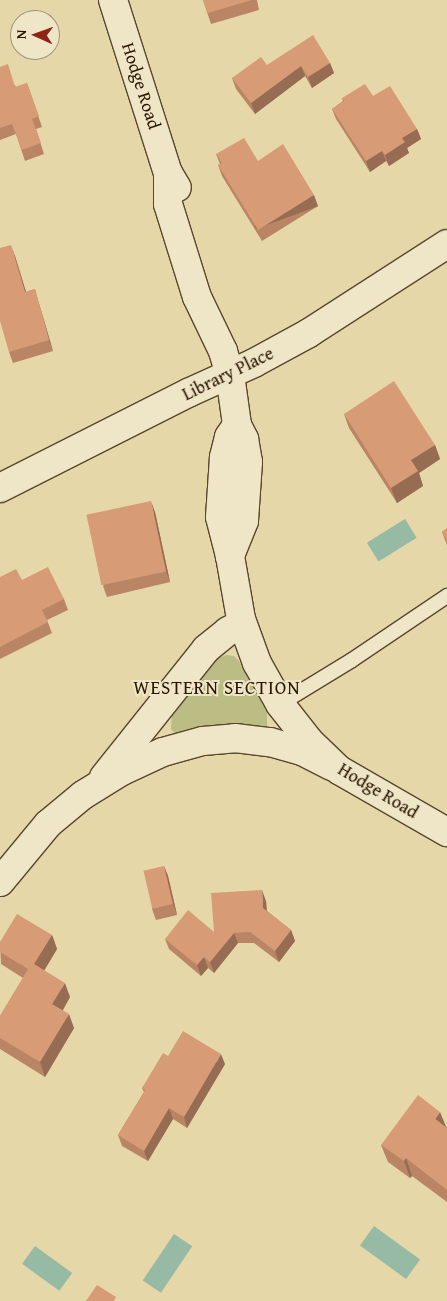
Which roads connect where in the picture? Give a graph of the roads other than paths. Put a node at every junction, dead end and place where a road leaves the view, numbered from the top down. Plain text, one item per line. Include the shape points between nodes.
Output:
1 (113, 0) edge
2 (447, 244) edge
3 (230, 375) junction
4 (0, 488) edge
5 (447, 596) edge
6 (242, 624) junction
7 (280, 704) junction
8 (339, 770) junction
9 (95, 787) junction
10 (447, 832) edge
11 (0, 882) edge

1 - 3 street, Hodge Road via 168,173 168,204 197,297 218,338
2 - 3 street, Library Place via 309,333
3 - 4 street, Library Place
3 - 6 street, Hodge Road via 237,425 229,437 224,457 220,517
5 - 7 lane
6 - 7 street, Hodge Road via 257,663
6 - 9 street via 206,649
7 - 8 street, Hodge Road via 309,741
8 - 9 street via 302,751 270,742 235,738 203,741 163,752
8 - 10 street, Hodge Road
9 - 11 street via 48,824

